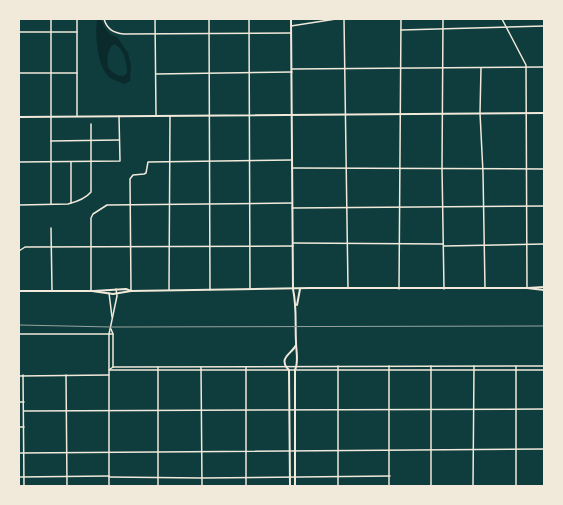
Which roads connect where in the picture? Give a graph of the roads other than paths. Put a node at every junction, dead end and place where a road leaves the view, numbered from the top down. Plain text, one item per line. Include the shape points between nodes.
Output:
1 (51, 19) edge
2 (77, 19) edge
3 (104, 19) edge
4 (156, 19) edge
5 (209, 19) edge
6 (249, 19) edge
7 (292, 19) edge
8 (336, 19) edge
9 (344, 19) edge
10 (401, 19) edge
11 (443, 19) edge
12 (502, 19) edge
13 (292, 26) junction
14 (544, 26) edge
15 (507, 27) junction
16 (443, 29) junction
17 (401, 30) junction
18 (19, 32) edge
19 (51, 32) junction
20 (77, 32) junction
21 (249, 33) junction
22 (291, 33) junction
23 (156, 34) junction
24 (209, 34) junction
25 (443, 67) junction
26 (526, 67) junction
27 (544, 67) edge
28 (345, 68) junction
29 (401, 68) junction
30 (481, 68) junction
31 (292, 69) junction
32 (292, 72) junction
33 (19, 73) edge
34 (51, 73) junction
35 (77, 73) junction
36 (249, 73) junction
37 (156, 74) junction
38 (209, 74) junction
39 (480, 113) junction
40 (526, 113) junction
41 (544, 113) edge
42 (345, 114) junction
43 (401, 114) junction
44 (443, 114) junction
45 (249, 115) junction
46 (292, 115) junction
47 (51, 116) junction
48 (77, 116) junction
49 (119, 116) junction
50 (156, 116) junction
51 (170, 116) junction
52 (209, 116) junction
53 (19, 117) edge
54 (91, 124) dead end
55 (91, 140) junction
56 (120, 140) junction
57 (51, 141) junction
58 (249, 160) junction
59 (292, 160) junction
60 (170, 161) junction
61 (210, 161) junction
62 (19, 162) edge
63 (51, 162) junction
64 (71, 162) junction
65 (91, 162) junction
66 (292, 168) junction
67 (346, 168) junction
68 (400, 168) junction
69 (442, 168) junction
70 (482, 169) junction
71 (544, 169) edge
72 (527, 170) junction
73 (210, 203) junction
74 (249, 203) junction
75 (292, 203) junction
76 (51, 204) junction
77 (71, 204) junction
78 (130, 204) junction
79 (170, 204) junction
80 (19, 205) edge
81 (484, 206) junction
82 (527, 206) junction
83 (544, 206) edge
84 (347, 207) junction
85 (399, 207) junction
86 (443, 207) junction
87 (292, 208) junction
88 (51, 228) dead end
89 (347, 243) junction
90 (399, 243) junction
91 (293, 244) junction
92 (544, 244) edge
93 (444, 245) junction
94 (485, 245) junction
95 (527, 245) junction
96 (130, 246) junction
97 (170, 246) junction
98 (210, 246) junction
99 (249, 246) junction
100 (51, 247) junction
101 (91, 247) junction
102 (19, 251) edge
103 (544, 287) edge
104 (348, 288) junction
105 (485, 288) junction
106 (527, 288) junction
107 (110, 289) junction
108 (116, 289) junction
109 (293, 289) junction
110 (300, 289) junction
111 (399, 289) junction
112 (444, 289) junction
113 (210, 290) junction
114 (250, 290) junction
115 (544, 290) edge
116 (19, 291) edge
117 (52, 291) junction
118 (92, 291) junction
119 (131, 291) junction
120 (169, 291) junction
121 (109, 294) junction
122 (117, 294) junction
123 (296, 308) junction
124 (112, 320) junction
125 (111, 329) junction
126 (19, 334) edge
127 (109, 334) junction
128 (113, 334) junction
129 (296, 344) junction
130 (296, 366) junction
131 (338, 366) junction
132 (389, 366) junction
133 (431, 366) junction
134 (474, 366) junction
135 (516, 366) junction
136 (544, 366) edge
137 (113, 367) junction
138 (158, 367) junction
139 (201, 367) junction
140 (246, 367) junction
141 (286, 367) junction
142 (109, 370) junction
143 (158, 370) junction
144 (201, 370) junction
145 (246, 370) junction
146 (289, 370) junction
147 (295, 370) junction
148 (338, 370) junction
149 (389, 370) junction
150 (431, 370) junction
151 (474, 370) junction
152 (516, 370) junction
153 (544, 370) edge
154 (66, 375) junction
155 (109, 375) junction
156 (19, 376) edge
157 (24, 376) junction
158 (19, 402) edge
159 (24, 402) junction
160 (338, 409) junction
161 (389, 409) junction
162 (473, 409) junction
163 (516, 409) junction
164 (544, 409) edge
165 (158, 410) junction
166 (201, 410) junction
167 (246, 410) junction
168 (290, 410) junction
169 (295, 410) junction
170 (431, 410) junction
171 (24, 411) junction
172 (66, 411) junction
173 (109, 411) junction
174 (19, 427) edge
175 (24, 427) junction
176 (472, 449) junction
177 (516, 449) junction
178 (544, 449) edge
179 (338, 450) junction
180 (389, 450) junction
181 (432, 450) junction
182 (246, 451) junction
183 (290, 451) junction
184 (295, 451) junction
185 (19, 452) edge
186 (24, 452) junction
187 (67, 452) junction
188 (109, 452) junction
189 (158, 452) junction
190 (202, 452) junction
191 (67, 476) junction
192 (109, 476) junction
193 (390, 476) junction
194 (19, 477) edge
195 (24, 477) junction
196 (158, 477) junction
197 (246, 477) junction
198 (338, 477) junction
199 (202, 478) junction
200 (290, 478) junction
201 (295, 478) junction
202 (24, 486) edge
203 (67, 486) edge
204 (109, 486) edge
205 (158, 486) edge
206 (202, 486) edge
207 (246, 486) edge
208 (290, 486) edge
209 (295, 486) edge
210 (338, 486) edge
211 (389, 486) edge
212 (431, 486) edge
213 (473, 486) edge
214 (516, 486) edge

1 - 19 street
2 - 20 street
3 - 23 street via 109,29 117,33
4 - 23 street
5 - 24 street
6 - 21 street
7 - 13 main road
8 - 13 street
9 - 28 street
10 - 17 street
11 - 16 street
12 - 15 street
13 - 22 main road
14 - 15 street
15 - 16 street
15 - 26 street
16 - 17 street
16 - 25 street
17 - 29 street
18 - 19 street
19 - 20 street
19 - 34 street
20 - 35 street
21 - 22 street
21 - 24 street
21 - 36 street
22 - 31 main road
23 - 24 street
23 - 37 street
24 - 38 street
25 - 29 street
25 - 30 street
25 - 44 street
26 - 27 street
26 - 30 street
26 - 40 street
28 - 29 street
28 - 31 street
28 - 42 street
29 - 43 street
30 - 39 street
31 - 32 main road
32 - 36 street
32 - 46 main road
33 - 34 street
34 - 35 street
34 - 47 street
35 - 48 street
36 - 38 street
36 - 45 street
37 - 38 street
37 - 50 street
38 - 52 street
39 - 40 main road
39 - 44 main road
39 - 70 street
40 - 41 main road
40 - 72 street
42 - 43 main road
42 - 46 main road
42 - 67 street
43 - 44 main road
43 - 68 street
44 - 69 street
45 - 46 main road
45 - 52 main road
45 - 58 street
46 - 59 main road
47 - 48 main road
47 - 53 main road
47 - 57 street
48 - 49 main road
49 - 50 main road
49 - 56 street
50 - 51 main road
51 - 52 main road
51 - 60 street
52 - 61 street
54 - 55 street
55 - 56 street
55 - 57 street
55 - 65 street
56 - 65 street via 120,161
57 - 63 street
58 - 59 street
58 - 61 street
58 - 74 street
59 - 66 main road
60 - 61 street
60 - 78 street via 148,162 146,173 132,176
60 - 79 street
61 - 73 street
62 - 63 street
63 - 64 street
63 - 76 street
64 - 65 street
64 - 77 street
65 - 77 street via 91,192
66 - 67 street
66 - 75 main road
67 - 68 street
67 - 84 street
68 - 69 street
68 - 85 street
69 - 70 street
69 - 86 street
70 - 72 street
70 - 81 street
71 - 72 street
72 - 82 street
73 - 74 street
73 - 79 street
73 - 98 street
74 - 75 street
74 - 99 street
75 - 87 main road
76 - 77 street
76 - 80 street
78 - 79 street
78 - 96 street
78 - 101 street via 108,204 93,214
79 - 97 street
81 - 82 street
81 - 86 street
81 - 94 street
82 - 83 street
82 - 95 street
84 - 85 street
84 - 87 street
84 - 89 street
85 - 86 street
85 - 90 street
86 - 93 street
87 - 91 main road
88 - 100 street
89 - 90 street
89 - 91 street
89 - 104 street
90 - 93 street
90 - 111 street
91 - 99 street
91 - 109 main road
92 - 95 street
93 - 94 street
93 - 112 street
94 - 95 street
94 - 105 street
95 - 106 street
96 - 97 street
96 - 101 street
96 - 119 street
97 - 98 street
97 - 120 street
98 - 99 street
98 - 113 street
99 - 114 street
100 - 101 street
100 - 102 street via 23,248
100 - 117 street
101 - 118 street
103 - 106 main road
104 - 110 main road
104 - 111 main road
105 - 106 main road
105 - 112 main road
106 - 115 main road
107 - 108 main road
107 - 118 main road
107 - 121 street
108 - 119 main road
108 - 122 street
109 - 110 main road
109 - 114 main road
109 - 123 main road
110 - 123 main road
111 - 112 main road
113 - 114 main road
113 - 120 main road
116 - 117 main road
117 - 118 main road
118 - 121 main road
119 - 120 main road
119 - 122 main road
121 - 122 main road
121 - 124 street
122 - 124 street
123 - 129 main road
124 - 125 street
125 - 127 street
125 - 128 street
126 - 127 street
127 - 128 street
127 - 142 street
128 - 137 street
129 - 130 main road
129 - 141 main road via 286,357
130 - 131 street
130 - 141 street
130 - 147 main road
131 - 132 street
131 - 148 street
132 - 133 street
132 - 149 street
133 - 134 street
133 - 150 street
134 - 135 street
134 - 151 street
135 - 136 street
135 - 152 street
137 - 138 street
137 - 142 street
138 - 139 street
138 - 143 street
139 - 140 street
139 - 144 street
140 - 141 street
140 - 145 street
141 - 146 main road
142 - 143 street
142 - 155 street
143 - 144 street
143 - 165 street
144 - 145 street
144 - 166 street
145 - 146 street
145 - 167 street
146 - 147 street
146 - 168 main road
147 - 148 street
147 - 169 main road
148 - 149 street
148 - 160 street
149 - 150 street
149 - 161 street
150 - 151 street
150 - 170 street
151 - 152 street
151 - 162 street
152 - 153 street
152 - 163 street
154 - 155 street
154 - 157 street
154 - 172 street
155 - 173 street
156 - 157 street
157 - 159 street
158 - 159 street
159 - 171 street
160 - 161 street
160 - 169 street
160 - 179 street
161 - 170 street
161 - 180 street
162 - 163 street
162 - 170 street
162 - 176 street
163 - 164 street
163 - 177 street
165 - 166 street
165 - 173 street
165 - 189 street
166 - 167 street
166 - 190 street
167 - 168 street
167 - 182 street
168 - 169 street
168 - 183 main road
169 - 184 main road
170 - 181 street
171 - 172 street
171 - 175 street
172 - 173 street
172 - 187 street
173 - 188 street
174 - 175 street
175 - 186 street
176 - 177 street
176 - 181 street
176 - 213 street
177 - 178 street
177 - 214 street
179 - 180 street
179 - 184 street
179 - 198 street
180 - 181 street
180 - 193 street
181 - 212 street
182 - 183 street
182 - 190 street
182 - 197 street
183 - 184 street
183 - 200 main road
184 - 201 main road
185 - 186 street
186 - 187 street
186 - 195 street
187 - 188 street
187 - 191 street
188 - 189 street
188 - 192 street
189 - 190 street
189 - 196 street
190 - 199 street
191 - 192 street
191 - 195 street
191 - 203 street
192 - 196 street
192 - 204 street
193 - 198 street
193 - 211 street
194 - 195 street
195 - 202 street
196 - 199 street
196 - 205 street
197 - 199 street
197 - 200 street
197 - 207 street
198 - 201 street
198 - 210 street
199 - 206 street
200 - 201 street
200 - 208 main road
201 - 209 main road

